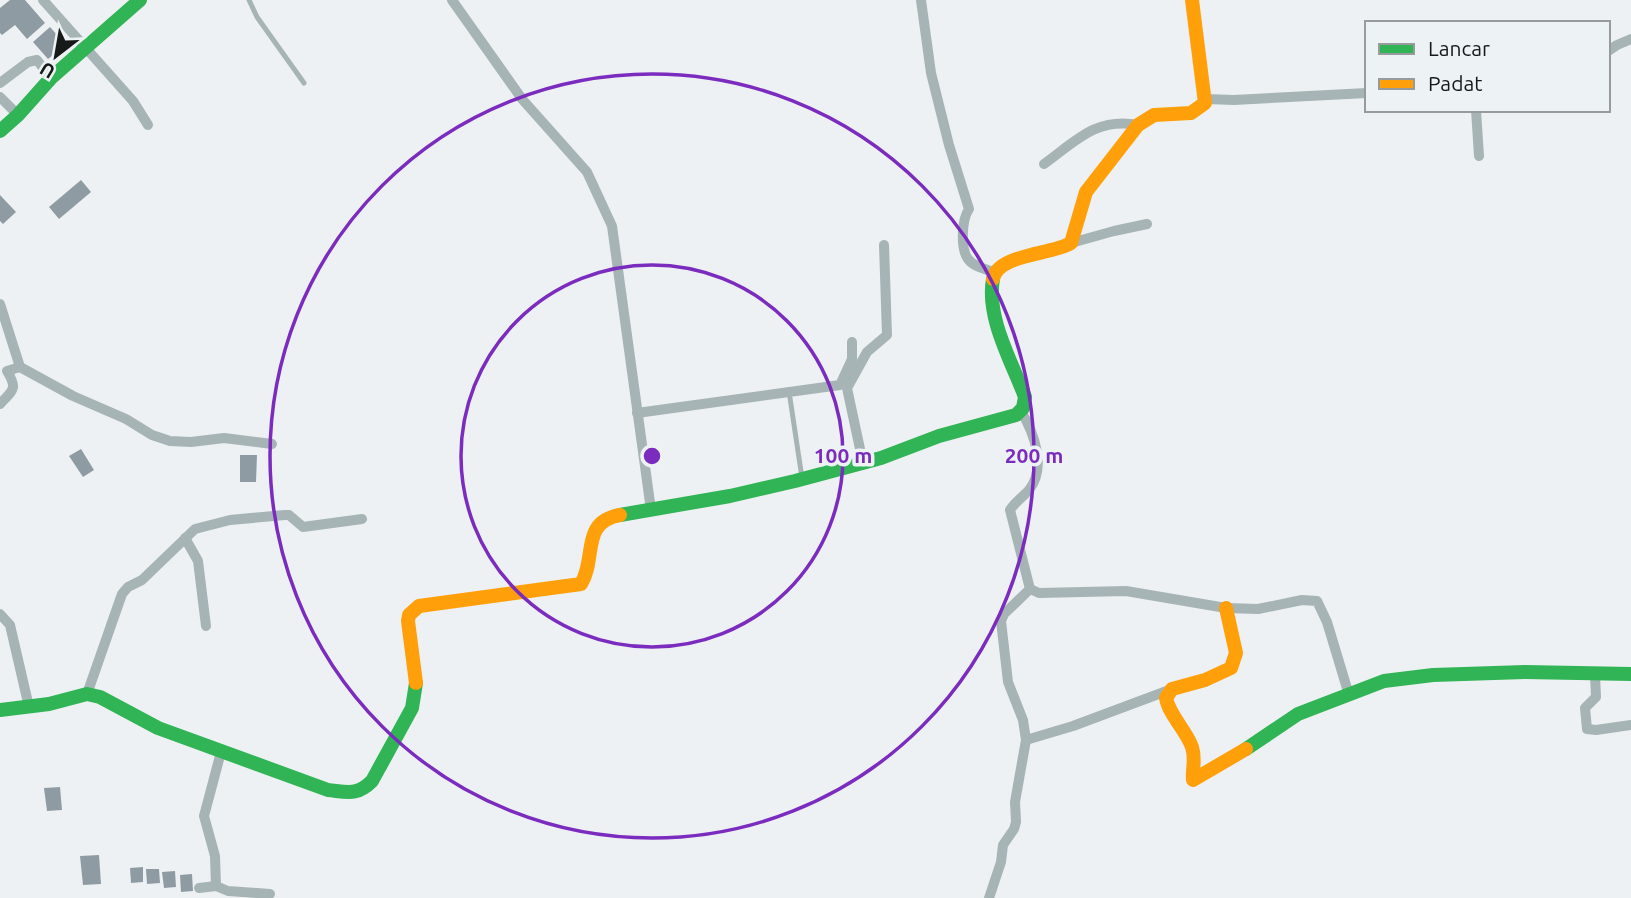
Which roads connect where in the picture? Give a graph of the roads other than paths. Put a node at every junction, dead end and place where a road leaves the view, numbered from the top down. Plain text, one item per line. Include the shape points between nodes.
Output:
1 (43, 0) edge
2 (140, 0) edge
3 (249, 0) edge
4 (452, 0) edge
5 (921, 0) edge
6 (1192, 0) edge
7 (1631, 39) edge
8 (85, 48) junction
9 (1610, 50) edge
10 (51, 78) junction
11 (0, 83) edge
12 (304, 83) dead end
13 (1365, 93) edge
14 (0, 97) edge
15 (1206, 99) junction
16 (1476, 112) edge
17 (18, 115) junction
18 (148, 125) dead end
19 (1138, 125) junction
20 (0, 131) edge
21 (1479, 156) dead end
22 (1044, 164) dead end
23 (1147, 224) dead end
24 (1071, 243) junction
25 (884, 245) dead end
26 (994, 272) junction
27 (0, 304) edge
28 (852, 342) dead end
29 (20, 367) junction
30 (4, 370) edge
31 (790, 398) dead end
32 (0, 404) edge
33 (1021, 411) junction
34 (637, 413) junction
35 (272, 444) dead end
36 (863, 463) junction
37 (802, 475) junction
38 (651, 510) junction
39 (362, 519) dead end
40 (185, 538) junction
41 (1030, 589) junction
42 (1226, 608) junction
43 (0, 614) edge
44 (205, 626) dead end
45 (1631, 674) edge
46 (1595, 675) junction
47 (1172, 689) junction
48 (86, 694) junction
49 (1349, 695) junction
50 (29, 707) junction
51 (0, 710) edge
52 (1631, 725) edge
53 (1027, 740) junction
54 (222, 752) junction
55 (216, 886) junction
56 (199, 888) dead end
57 (270, 894) dead end
58 (989, 898) edge

1 - 8 street
2 - 8 street
3 - 12 lane
4 - 34 street via 522,99 587,172 605,205 612,226
5 - 26 street via 931,73 969,209 965,254 973,265
6 - 15 street
7 - 9 street
8 - 10 street
8 - 18 street via 133,101
10 - 11 street via 33,61
10 - 17 street
13 - 15 street
14 - 17 street
15 - 19 street via 1191,113 1154,116
16 - 21 street
17 - 20 street
19 - 22 street via 1122,122 1089,131
19 - 24 street via 1086,192
23 - 24 street
24 - 26 street via 1011,261
25 - 36 street via 887,335 867,352 847,388
26 - 33 street via 997,324 1026,397
27 - 29 street
28 - 34 street via 852,359 840,384
29 - 30 street
29 - 35 street via 170,441 224,438
30 - 32 street via 15,385
31 - 37 lane
33 - 36 street
33 - 41 street via 1038,453 1037,477 1010,510
34 - 38 street
36 - 37 street
37 - 38 street via 730,496
38 - 54 street via 599,522 581,584 414,608 408,621 416,697 384,761 363,790 328,790
39 - 40 street via 307,527 289,515 230,520 204,525
40 - 44 street via 198,561
40 - 48 street via 122,594
41 - 42 street via 1039,593 1126,591
41 - 53 street via 1002,621 1008,682
42 - 47 street via 1236,653 1231,668
42 - 49 street via 1317,601
43 - 50 street via 10,625
45 - 46 street
46 - 49 street via 1433,675 1384,681
46 - 52 street via 1596,697 1586,708 1587,729
47 - 49 street via 1167,704 1191,744 1196,762 1193,780 1298,714
47 - 53 street
48 - 50 street
48 - 54 street
50 - 51 street
53 - 58 street via 1015,802 1016,822 1003,845
54 - 55 street via 204,816 215,856
55 - 56 street
55 - 57 street

